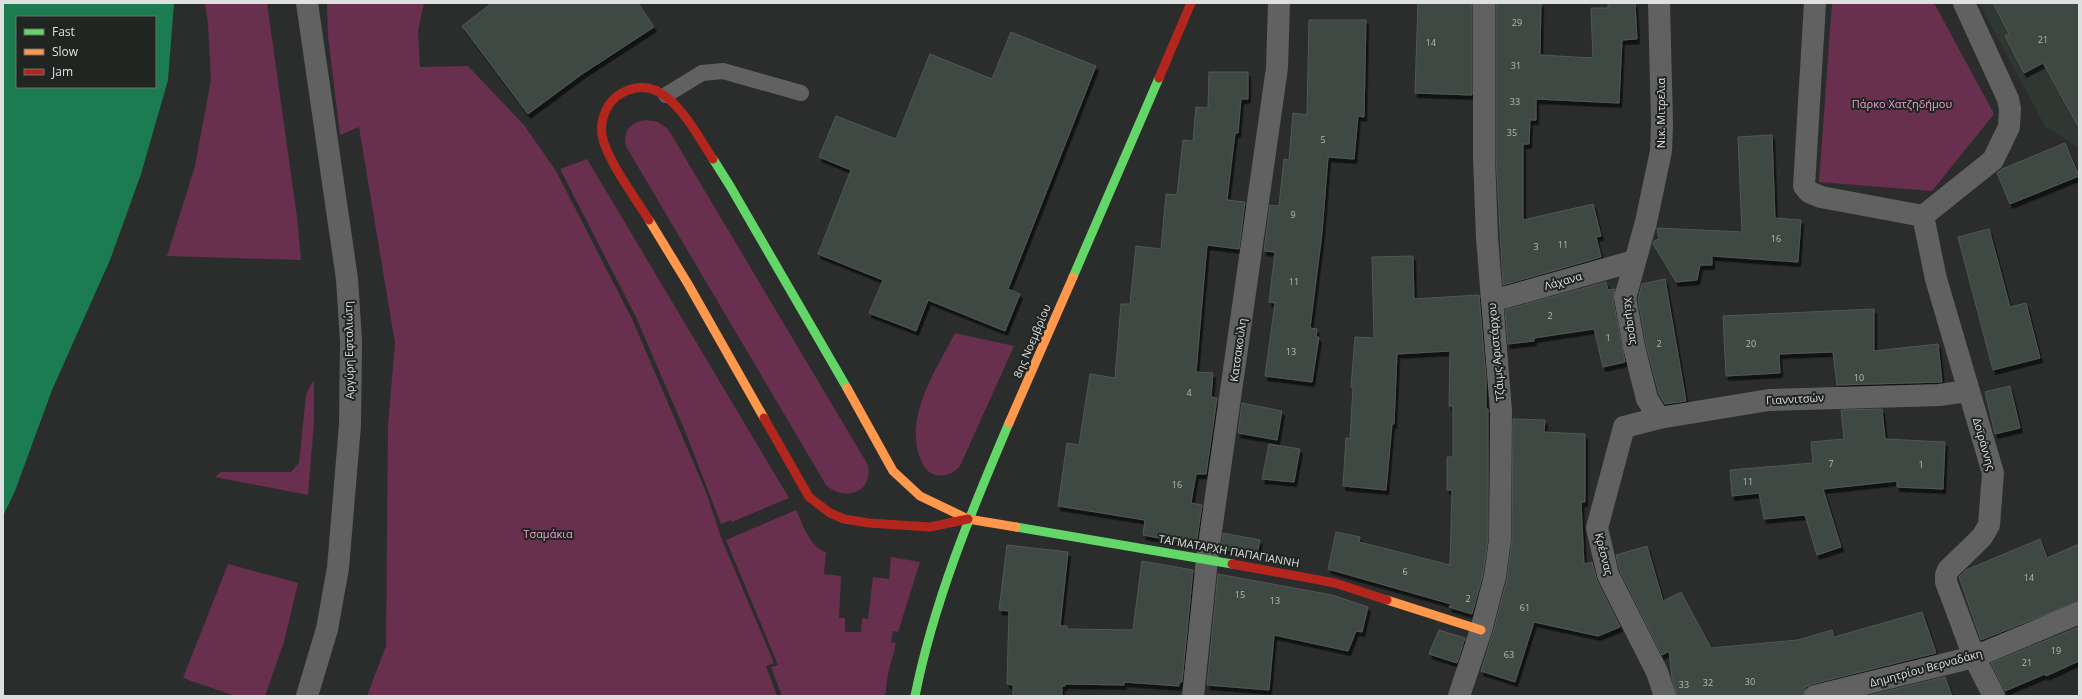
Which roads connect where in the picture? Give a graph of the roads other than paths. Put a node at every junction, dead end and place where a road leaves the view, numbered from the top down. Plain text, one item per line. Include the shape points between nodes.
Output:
1 (307, 3) edge
2 (1191, 3) edge
3 (1279, 3) edge
4 (1484, 3) edge
5 (1658, 3) edge
6 (1815, 3) edge
7 (1964, 3) edge
8 (800, 93) dead end
9 (666, 95) junction
10 (1923, 216) junction
11 (1646, 222) joint
12 (1634, 261) junction
13 (1492, 301) junction
14 (1968, 391) junction
15 (1659, 418) junction
16 (1624, 427) joint
17 (968, 519) junction
18 (1207, 559) junction
19 (2079, 613) edge
20 (1481, 630) junction
21 (1974, 657) junction
22 (307, 696) edge
23 (915, 696) edge
24 (1193, 696) edge
25 (1459, 696) edge
26 (1665, 696) edge
27 (1816, 696) edge
28 (1994, 696) edge

1 - 22 street, Αργύρη Εφταλιώτη via 346,271 351,341 350,425 338,568 327,629
2 - 17 street, 8ης Νοεμβρίου
3 - 18 street, Κατσακούλη via 1277,68
4 - 13 street, Τζάιμς Αριστάρχου via 1484,157
5 - 11 street, Νικ. Μιτρελια via 1661,151
6 - 10 street via 1804,186 1809,192 1821,197
7 - 10 street via 2008,99 2009,127 1993,160
8 - 9 lane via 723,71 702,73
9 - 17 street via 689,123 730,186 893,471 920,496
9 - 17 street via 655,89 641,87 626,91 615,98 604,113 602,136 608,153 688,284 809,497 830,513 844,519 868,523 930,527
10 - 14 street, Δοϊράννης via 1936,279
11 - 12 street, Χείμαρας
12 - 13 street, Λάχανα
12 - 15 street, Χείμαρας via 1625,298 1627,311 1648,399
13 - 20 street, Τζάιμς Αριστάρχου via 1501,411 1500,539 1495,576
14 - 15 street, Γιαννιτσών via 1939,395 1770,400
14 - 21 street, Δοϊράννης via 1993,473 1991,513 1987,531 1948,570 1945,578
15 - 16 street, Γιαννιτσών
16 - 26 street, Κρέσνας via 1597,528 1608,575 1657,672
17 - 18 street, ΤΑΓΜΑΤΑΡΧΗ ΠΑΠΑΓΙΑΝΝΗ
17 - 23 street, 8ης Νοεμβρίου via 925,647
18 - 20 street, ΤΑΓΜΑΤΑΡΧΗ ΠΑΠΑΓΙΑΝΝΗ via 1334,584
18 - 24 street, Κατσακούλη
19 - 21 street, Δημητρίου Βερναδάκη
20 - 25 street, Τζάιμς Αριστάρχου
21 - 27 street, Δημητρίου Βερναδάκη
21 - 28 street, Δοϊράννης

